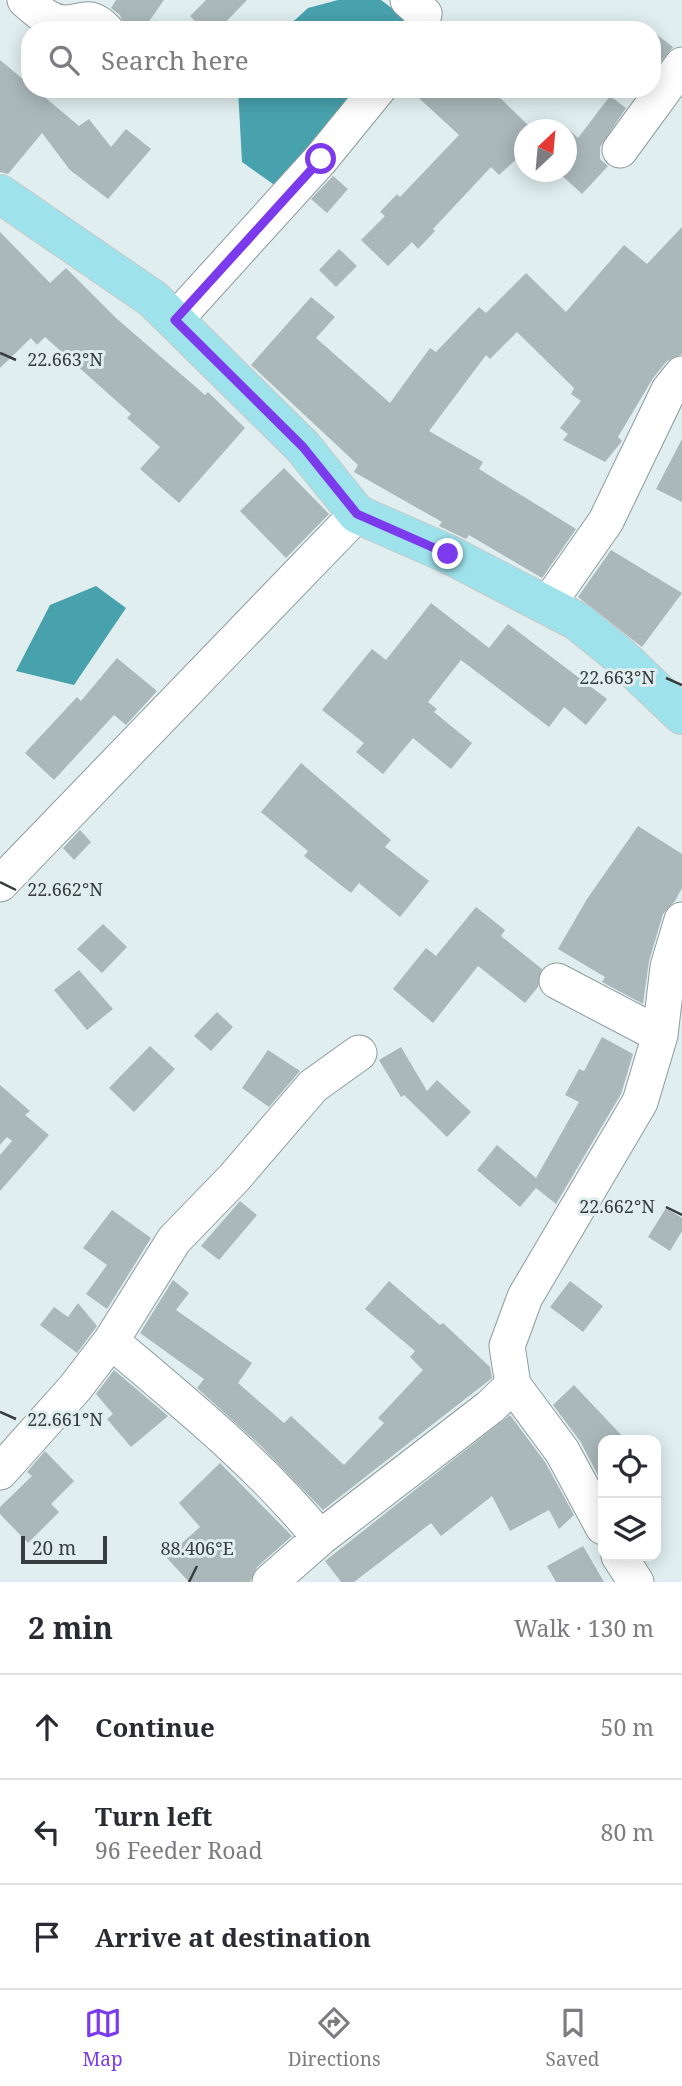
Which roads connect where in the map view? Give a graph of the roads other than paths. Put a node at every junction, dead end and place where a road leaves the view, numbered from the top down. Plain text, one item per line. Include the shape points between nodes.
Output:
1 (25, 0) edge
2 (408, 0) edge
3 (58, 21) edge
4 (72, 21) edge
5 (97, 21) edge
6 (422, 21) edge
7 (682, 65) edge
8 (661, 94) edge
9 (371, 98) edge
10 (658, 98) edge
11 (620, 150) dead end
12 (0, 194) edge
13 (175, 320) junction
14 (682, 374) edge
15 (357, 514) junction
16 (548, 604) junction
17 (682, 715) edge
18 (3, 874) edge
19 (682, 920) edge
20 (557, 981) dead end
21 (660, 1035) junction
22 (359, 1053) dead end
23 (111, 1341) junction
24 (513, 1385) junction
25 (0, 1472) edge
26 (598, 1518) edge
27 (320, 1538) junction
28 (622, 1561) edge
29 (270, 1582) edge
30 (636, 1582) edge

1 - 3 street via 45,18
2 - 6 street via 424,14
4 - 5 street
7 - 8 street
9 - 13 street
10 - 11 street
12 - 13 main road via 132,283
13 - 15 main road via 303,447
14 - 16 street via 669,390 606,521
15 - 16 main road
15 - 18 street
16 - 17 main road via 619,654
19 - 21 street via 668,967
20 - 21 street
21 - 24 street via 640,1102 525,1297 507,1346
22 - 23 street via 313,1086 174,1240
23 - 25 street
23 - 27 street via 223,1436
24 - 26 street via 562,1451
24 - 27 street
27 - 29 street
28 - 30 street

